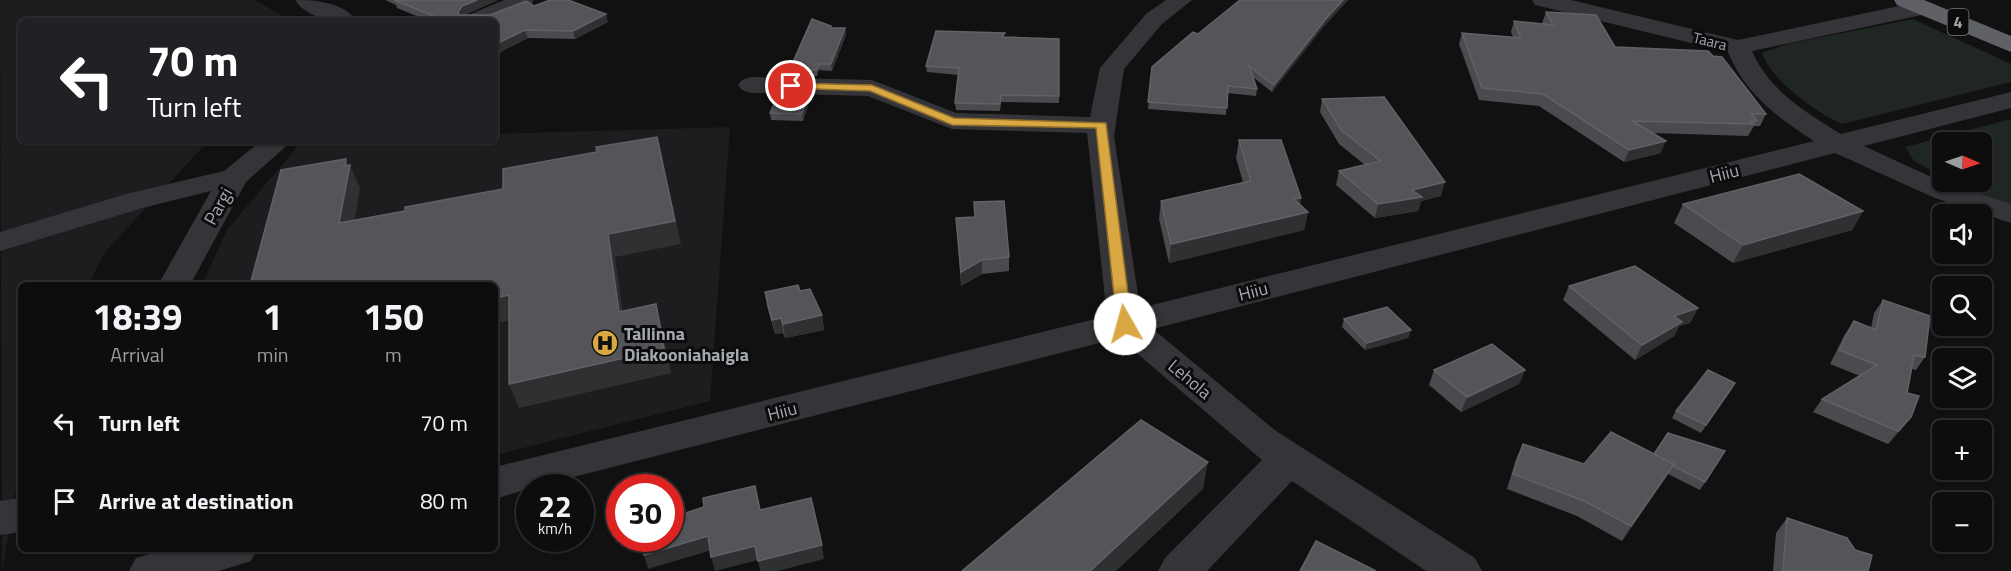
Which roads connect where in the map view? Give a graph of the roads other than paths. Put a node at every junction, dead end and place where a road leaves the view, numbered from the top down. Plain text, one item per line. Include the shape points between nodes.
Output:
1 (306, 0) edge
2 (523, 0) edge
3 (1181, 0) edge
4 (1543, 0) edge
5 (1953, 0) edge
6 (1914, 4) edge
7 (339, 18) edge
8 (481, 18) edge
9 (2011, 24) edge
10 (2011, 45) edge
11 (1738, 47) junction
12 (751, 85) dead end
13 (2011, 100) edge
14 (1102, 125) junction
15 (274, 144) edge
16 (1839, 144) junction
17 (234, 177) junction
18 (2011, 214) edge
19 (0, 242) edge
20 (176, 282) edge
21 (1125, 324) junction
22 (1289, 458) junction
23 (498, 482) edge
24 (18, 515) edge
25 (0, 518) edge
26 (221, 552) edge
27 (163, 564) edge
28 (1180, 571) edge
29 (1460, 571) edge

1 - 7 street
2 - 8 street
3 - 14 street via 1154,19 1112,68
4 - 11 street, Taara
5 - 9 highway, 4
6 - 10 highway, 4
6 - 11 street
11 - 16 street, Taara via 1750,73 1778,103
12 - 14 street via 872,88 952,121
13 - 16 street, Hiiu
14 - 21 street via 1100,136
15 - 17 street, Pargi
16 - 18 street, Taara via 1925,184
16 - 21 street, Hiiu
17 - 19 street via 136,200
17 - 20 street, Pargi
21 - 22 street, Lehola via 1263,441
21 - 23 street, Hiiu
22 - 28 street
22 - 29 street, Lehola
24 - 25 street
26 - 27 street

